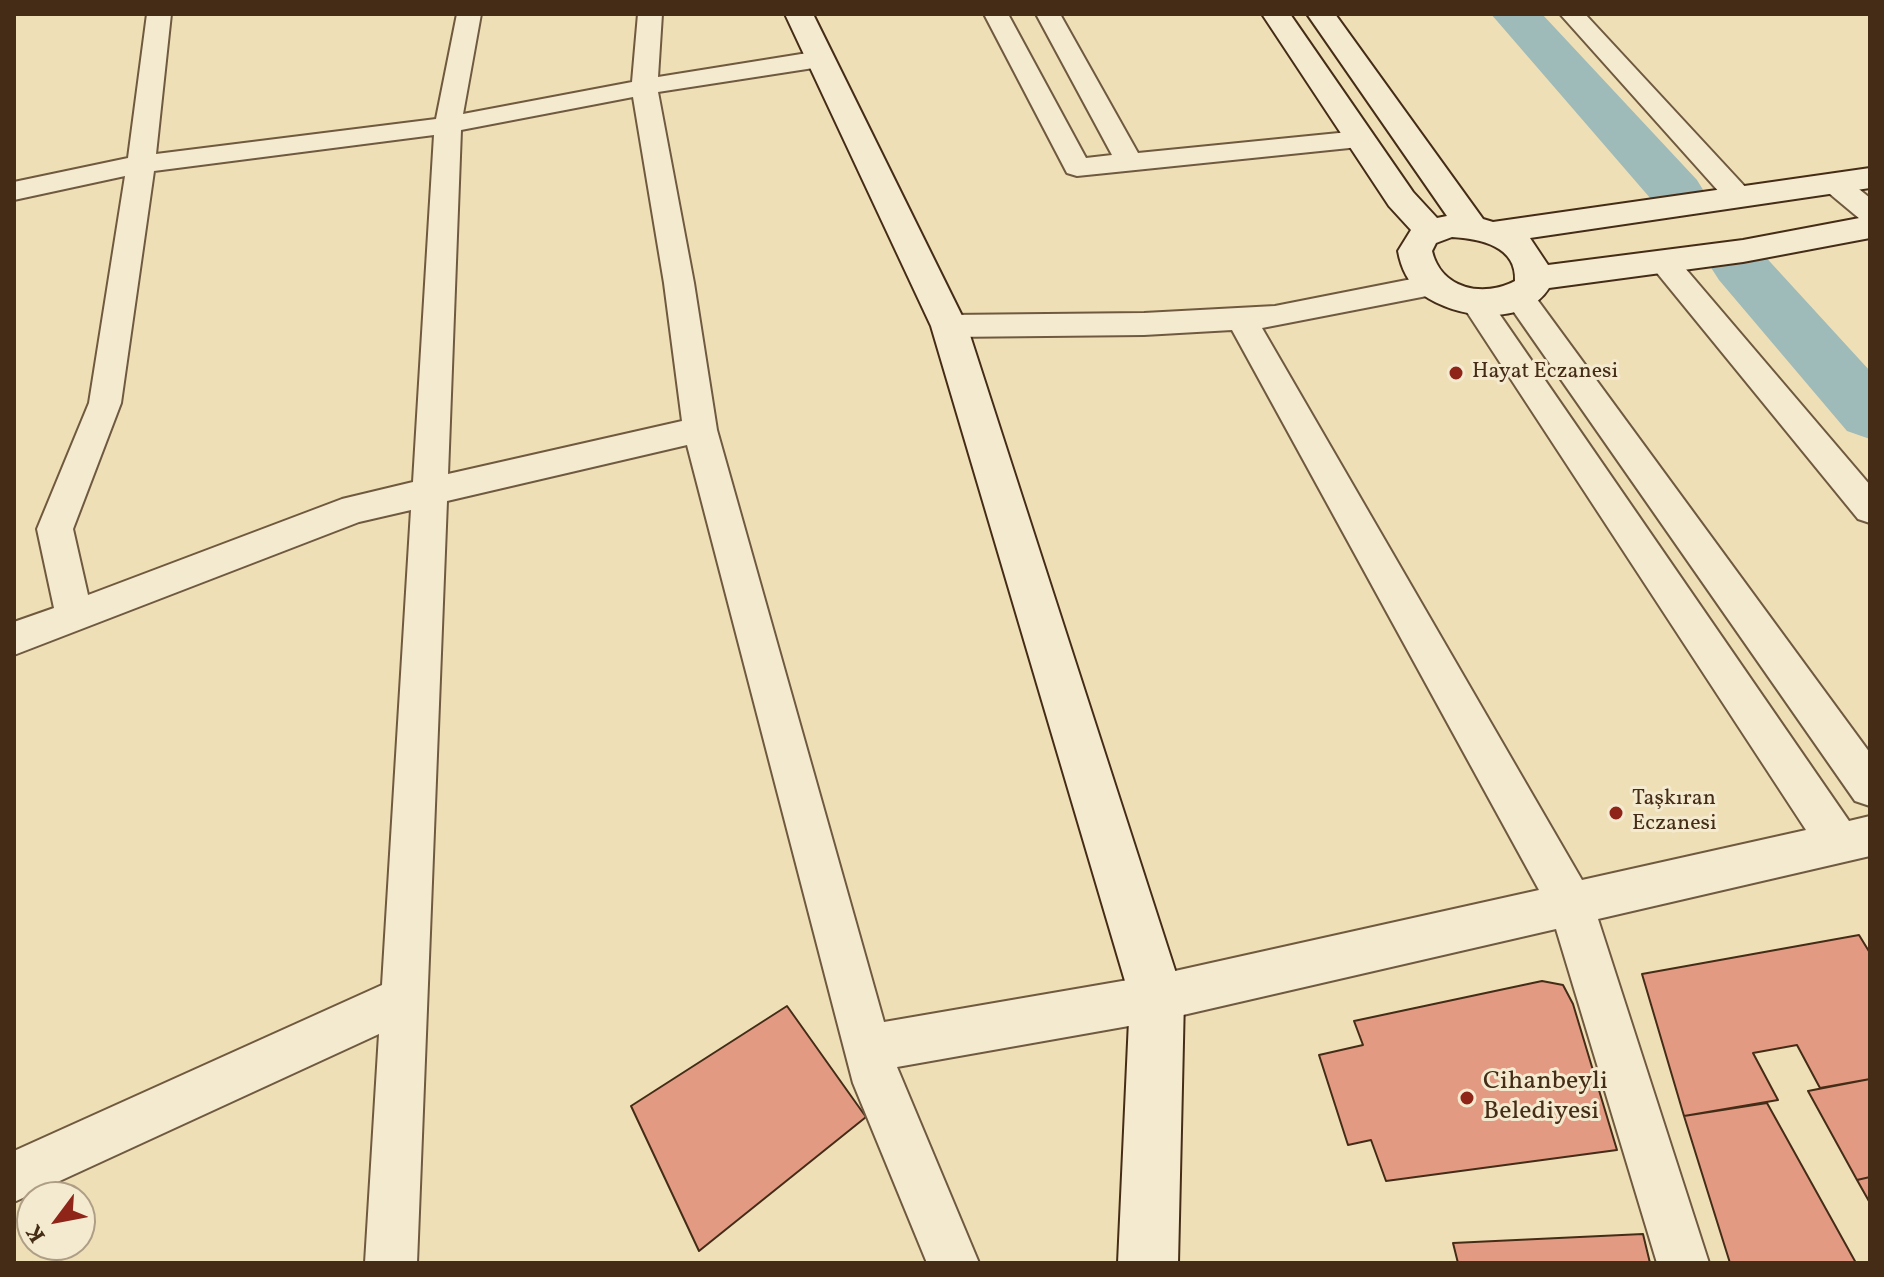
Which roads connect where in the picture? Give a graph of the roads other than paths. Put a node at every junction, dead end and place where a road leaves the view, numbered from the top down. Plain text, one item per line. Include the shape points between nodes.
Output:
1 (159, 14) edge
2 (469, 14) edge
3 (650, 14) edge
4 (799, 14) edge
5 (996, 14) edge
6 (1048, 14) edge
7 (1276, 14) edge
8 (1321, 14) edge
9 (1572, 14) edge
10 (820, 59) junction
11 (644, 87) junction
12 (448, 125) junction
13 (1359, 139) junction
14 (1129, 161) junction
15 (141, 164) junction
16 (1870, 178) edge
17 (1834, 183) junction
18 (14, 191) edge
19 (1739, 197) junction
20 (1870, 213) edge
21 (1870, 227) edge
22 (1483, 229) junction
23 (1430, 231) junction
24 (1663, 261) junction
25 (1432, 285) junction
26 (1527, 288) junction
27 (1476, 303) junction
28 (1241, 319) junction
29 (949, 326) junction
30 (700, 430) junction
31 (429, 492) junction
32 (1870, 509) edge
33 (74, 616) junction
34 (14, 639) edge
35 (1870, 787) edge
36 (1861, 841) edge
37 (1571, 904) junction
38 (405, 998) junction
39 (1157, 998) junction
40 (867, 1049) junction
41 (14, 1177) edge
42 (391, 1263) edge
43 (953, 1263) edge
44 (1148, 1263) edge
45 (1683, 1263) edge

1 - 15 street
2 - 12 street
3 - 11 street
4 - 10 street
5 - 14 street via 1077,167
6 - 14 street
7 - 13 street
8 - 22 street
9 - 19 street
10 - 11 street
10 - 29 street
11 - 12 street
11 - 30 street
12 - 15 street
12 - 31 street
13 - 14 street
13 - 23 street
15 - 18 street
15 - 33 street via 105,403 55,529
16 - 17 street
17 - 19 street
17 - 20 street
19 - 22 street
21 - 24 street
22 - 23 street via 1449,226
22 - 26 street via 1515,243 1529,257 1535,269
23 - 25 street via 1417,241 1413,255
24 - 26 street
24 - 32 street
25 - 27 street
25 - 28 street
26 - 27 street via 1500,304
26 - 35 street
27 - 36 street
28 - 29 street
28 - 37 street
29 - 39 street
30 - 31 street
30 - 40 street
31 - 33 street via 354,509
31 - 38 street
33 - 34 street
36 - 37 street
37 - 39 street
37 - 45 street
38 - 41 street
38 - 42 street
39 - 40 street
39 - 44 street
40 - 43 street

